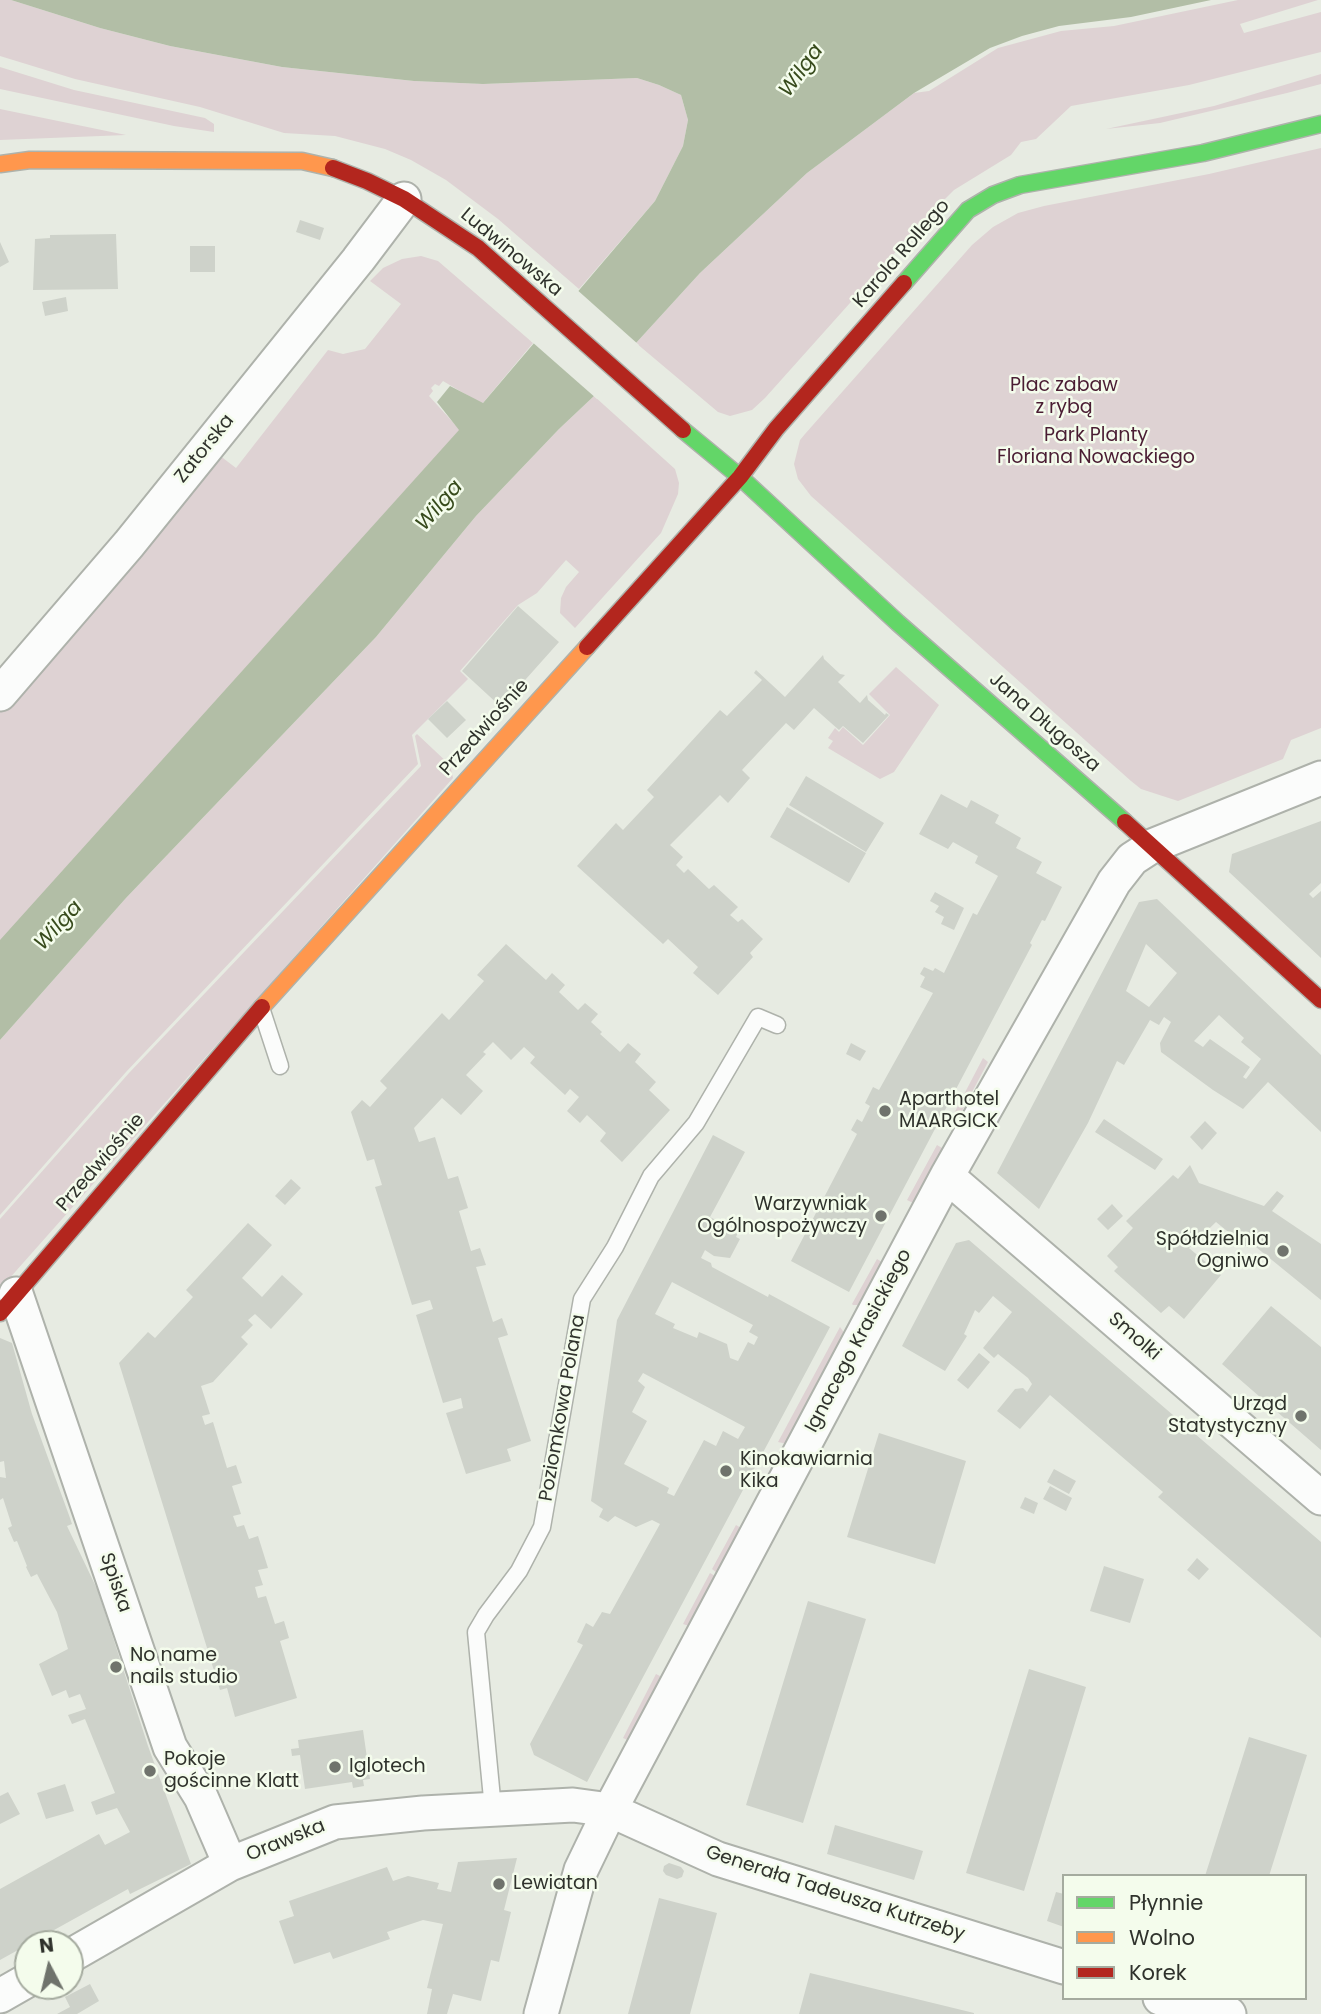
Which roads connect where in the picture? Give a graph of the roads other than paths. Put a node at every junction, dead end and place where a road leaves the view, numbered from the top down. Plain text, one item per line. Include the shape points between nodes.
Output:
1 (1321, 124) edge
2 (0, 164) edge
3 (404, 200) junction
4 (740, 477) junction
5 (0, 694) edge
6 (1321, 778) edge
7 (1152, 846) junction
8 (1321, 1000) edge
9 (261, 1008) junction
10 (777, 1025) dead end
11 (279, 1066) dead end
12 (947, 1176) junction
13 (8, 1303) edge
14 (1321, 1498) edge
15 (492, 1810) junction
16 (610, 1811) junction
17 (230, 1864) junction
18 (84, 1948) edge
19 (1062, 1966) edge
20 (1166, 2000) edge
21 (541, 2014) edge
22 (1229, 2014) edge

1 - 4 street, Karola Rollego via 1203,153 1020,185 968,210 776,429
2 - 3 street, Ludwinowska via 30,160 302,161 332,168
3 - 4 street, Ludwinowska via 478,248
3 - 5 street, Zatorska via 130,544
4 - 7 street, Jana Długosza
4 - 9 street, Przedwiośnie
6 - 7 street, Ignacego Krasickiego
7 - 8 street, Jana Długosza
7 - 12 street, Ignacego Krasickiego via 1132,859 1114,881
9 - 11 lane
9 - 13 street, Przedwiośnie
10 - 15 lane, Poziomkowa Polana via 758,1017 696,1123 651,1176 582,1299 542,1527 519,1571 476,1632
12 - 14 street, Smolki
12 - 16 street, Ignacego Krasickiego
13 - 17 street, Spiska via 170,1747 201,1797
15 - 16 street, Orawska via 573,1805
15 - 17 street, Orawska via 335,1822
16 - 19 street, Generała Tadeusza Kutrzeby via 718,1859
16 - 21 street, Ignacego Krasickiego via 581,1870
17 - 18 street, Orawska
20 - 22 street

